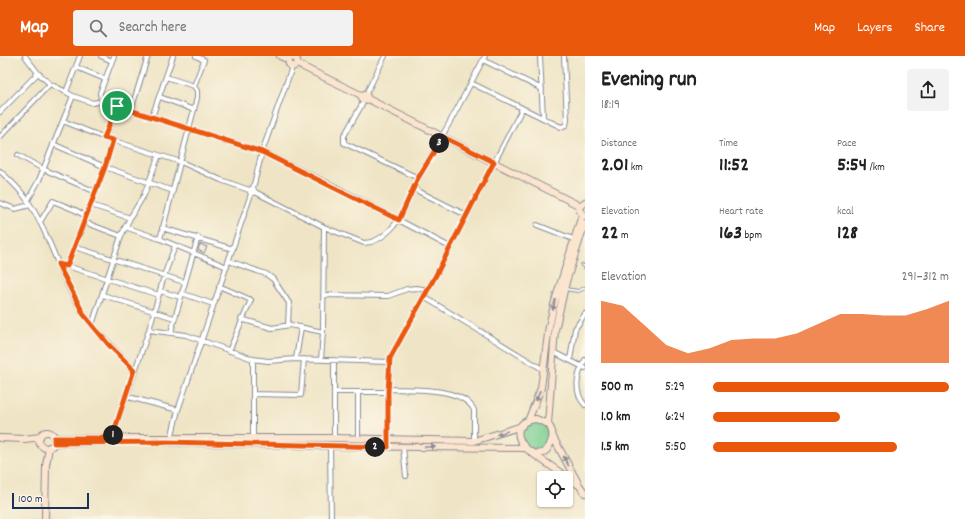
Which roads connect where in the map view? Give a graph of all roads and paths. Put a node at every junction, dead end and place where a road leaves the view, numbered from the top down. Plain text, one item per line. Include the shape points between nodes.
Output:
1 (25, 56) edge
2 (80, 56) edge
3 (101, 56) edge
4 (148, 56) edge
5 (173, 56) edge
6 (196, 56) edge
7 (280, 56) edge
8 (385, 56) edge
9 (540, 56) edge
10 (564, 56) edge
11 (113, 58) edge
12 (205, 58) edge
13 (484, 58) edge
14 (293, 61) edge
15 (76, 67) junction
16 (38, 73) junction
17 (166, 78) junction
18 (105, 79) junction
19 (471, 83) junction
20 (50, 84) junction
21 (194, 86) junction
22 (542, 89) junction
23 (66, 92) junction
24 (73, 96) junction
25 (160, 97) junction
26 (365, 97) junction
27 (102, 101) junction
28 (117, 106) junction
29 (522, 109) junction
30 (131, 110) junction
31 (194, 110) junction
32 (0, 112) edge
33 (152, 117) junction
34 (543, 118) junction
35 (63, 121) junction
36 (190, 130) junction
37 (0, 137) edge
38 (443, 137) junction
39 (104, 138) junction
40 (113, 140) junction
41 (53, 144) junction
42 (262, 152) junction
43 (18, 155) dead end
44 (158, 155) junction
45 (181, 162) junction
46 (494, 162) junction
47 (105, 167) junction
48 (44, 169) junction
49 (0, 171) edge
50 (418, 178) junction
51 (149, 183) junction
52 (414, 189) junction
53 (173, 191) junction
54 (252, 191) junction
55 (96, 192) junction
56 (28, 200) junction
57 (583, 202) edge
58 (0, 203) edge
59 (30, 205) junction
60 (91, 205) junction
61 (466, 215) junction
62 (584, 215) edge
63 (86, 216) junction
64 (130, 218) junction
65 (399, 220) junction
66 (40, 222) junction
67 (84, 222) junction
68 (585, 223) edge
69 (537, 225) dead end
70 (125, 227) junction
71 (324, 227) junction
72 (162, 228) junction
73 (121, 236) junction
74 (198, 238) junction
75 (160, 239) junction
76 (573, 239) junction
77 (175, 246) junction
78 (75, 247) junction
79 (450, 247) junction
80 (233, 249) junction
81 (195, 253) junction
82 (113, 258) junction
83 (229, 261) junction
84 (58, 264) junction
85 (582, 265) dead end
86 (67, 266) junction
87 (227, 267) junction
88 (585, 267) edge
89 (164, 276) junction
90 (107, 278) junction
91 (184, 282) junction
92 (219, 286) junction
93 (564, 288) junction
94 (585, 288) edge
95 (428, 290) junction
96 (159, 293) junction
97 (103, 295) junction
98 (181, 295) junction
99 (323, 296) junction
100 (424, 297) junction
101 (213, 304) junction
102 (153, 312) junction
103 (585, 314) edge
104 (174, 318) junction
105 (242, 319) junction
106 (92, 325) junction
107 (288, 325) junction
108 (301, 327) junction
109 (149, 330) junction
110 (171, 332) junction
111 (323, 332) junction
112 (202, 341) junction
113 (229, 351) junction
114 (552, 352) junction
115 (253, 359) junction
116 (296, 359) junction
117 (304, 359) junction
118 (321, 360) junction
119 (334, 360) junction
120 (570, 360) junction
121 (585, 360) edge
122 (389, 362) junction
123 (583, 367) edge
124 (134, 370) junction
125 (544, 370) junction
126 (388, 390) junction
127 (334, 392) junction
128 (358, 392) junction
129 (253, 394) junction
130 (126, 396) junction
131 (585, 405) edge
132 (178, 410) junction
133 (528, 421) junction
134 (548, 424) junction
135 (522, 426) junction
136 (553, 436) junction
137 (0, 438) edge
138 (112, 438) junction
139 (253, 438) junction
140 (334, 438) junction
141 (39, 439) junction
142 (358, 439) junction
143 (54, 440) junction
144 (171, 440) junction
145 (474, 441) junction
146 (388, 443) junction
147 (330, 446) junction
148 (46, 447) junction
149 (403, 447) junction
150 (524, 448) junction
151 (531, 452) junction
152 (406, 476) dead end
153 (579, 485) junction
154 (585, 493) edge
155 (45, 519) edge
156 (331, 519) edge

1 - 16 street
2 - 15 street
3 - 11 street
4 - 30 street
5 - 17 street
6 - 12 street
7 - 14 main road
8 - 26 street
9 - 22 street
10 - 34 street via 568,113 566,124 561,127
11 - 18 street
12 - 21 street
13 - 19 street
13 - 22 street
14 - 26 main road
14 - 42 street
15 - 18 street
15 - 23 street
16 - 20 street
16 - 32 street
17 - 21 street
17 - 25 street
18 - 27 street via 100,93
19 - 29 street
19 - 38 street
20 - 23 street
20 - 37 street
21 - 31 street via 197,94
22 - 34 street
23 - 24 street
24 - 27 street via 93,103
24 - 35 street
25 - 31 street
25 - 33 street
26 - 38 main road
26 - 50 street via 344,136 344,143
27 - 28 street
28 - 30 street
28 - 39 street
29 - 34 street
29 - 46 street
30 - 33 street
31 - 36 street
33 - 36 street
35 - 39 street
35 - 41 street
36 - 42 street
36 - 45 street
38 - 46 main road
38 - 50 street
39 - 40 street
40 - 44 street
40 - 47 street
41 - 47 street
41 - 48 street
42 - 54 street
42 - 65 street
43 - 48 street
44 - 45 street
44 - 51 street
45 - 53 street
45 - 54 street
46 - 57 main road
46 - 61 street
47 - 51 street
47 - 55 street
48 - 55 street
48 - 56 street
49 - 56 street
50 - 52 street
51 - 53 street
51 - 64 street
52 - 61 street
52 - 65 street
53 - 72 street
54 - 71 street
54 - 80 street
55 - 60 street
56 - 59 street
57 - 62 main road via 580,212
58 - 59 street via 15,209
59 - 66 street
60 - 63 street
60 - 64 street
61 - 79 street
62 - 76 main road
63 - 66 street via 53,201
63 - 67 street
64 - 70 street
65 - 71 street via 386,234 370,243
65 - 79 street
66 - 84 street
67 - 73 street
67 - 78 street
68 - 93 main road
69 - 76 street
70 - 73 street
70 - 75 street
71 - 99 street
72 - 74 street
72 - 75 street
73 - 82 street
74 - 80 street
74 - 81 street
75 - 77 street
76 -> 125 main road via 553,307
77 - 81 street
77 - 89 street
78 - 82 street
78 - 86 street
79 - 95 street
80 - 83 street
81 - 87 street
81 - 91 street
82 - 89 street
82 - 90 street
83 - 87 street
83 - 107 street via 266,274 272,279 289,303
84 - 86 street
84 - 106 street via 77,305
85 - 88 lane
86 - 90 street
87 - 92 street
89 - 91 street
89 - 96 street
90 - 96 street
90 - 97 street
91 - 98 street
92 - 101 street
92 - 105 street via 251,300
93 - 94 lane via 578,291
93 - 114 main road
95 - 99 street via 407,289 388,296
95 - 100 street
96 - 98 street
96 - 102 street
97 - 102 street
97 - 106 street
98 - 101 street
98 - 104 street
99 - 111 street
100 - 122 street
100 - 125 street
101 - 112 street
102 - 104 street
102 - 109 street
103 - 120 street via 574,333
104 - 110 street
105 - 107 street via 272,328
105 - 113 street
106 - 124 street
107 - 108 street
108 - 111 street
108 - 116 street
109 - 110 street
109 - 124 street
110 - 112 street
111 - 118 street
112 - 113 street
112 - 132 street
113 - 115 street
114 - 120 street
114 - 134 main road
115 - 116 street
115 - 129 street
116 - 117 street
117 - 118 street
117 - 129 street via 301,395
118 - 119 street
119 - 122 street
119 - 127 street
120 - 123 street
121 - 123 street
122 - 126 street
123 - 131 street via 577,390 580,400
124 - 130 street
125 -> 133 main road via 541,388
126 - 128 street
126 - 145 street via 438,392 463,397 474,410
126 - 146 street
127 - 128 street
127 - 140 street
128 - 142 street
129 - 139 street
130 - 132 street
130 - 138 street
132 - 144 street
133 - 134 main road via 539,419
133 - 135 main road
134 - 136 main road
135 -> 145 main road
135 - 150 main road via 519,437
136 - 151 main road via 544,451
153 -> 136 main road
137 - 141 main road
138 - 143 main road
138 - 144 main road
139 - 140 main road
139 - 144 main road
140 - 142 main road
141 - 143 main road via 47,432 52,434
141 - 148 main road
142 - 146 main road
143 - 144 main road
143 - 148 main road
144 - 147 main road
145 - 146 main road
146 - 147 main road
146 - 149 main road
147 - 156 street
148 - 155 main road
149 -> 150 main road
149 - 152 street
150 - 151 main road
151 - 153 main road
153 - 154 main road

